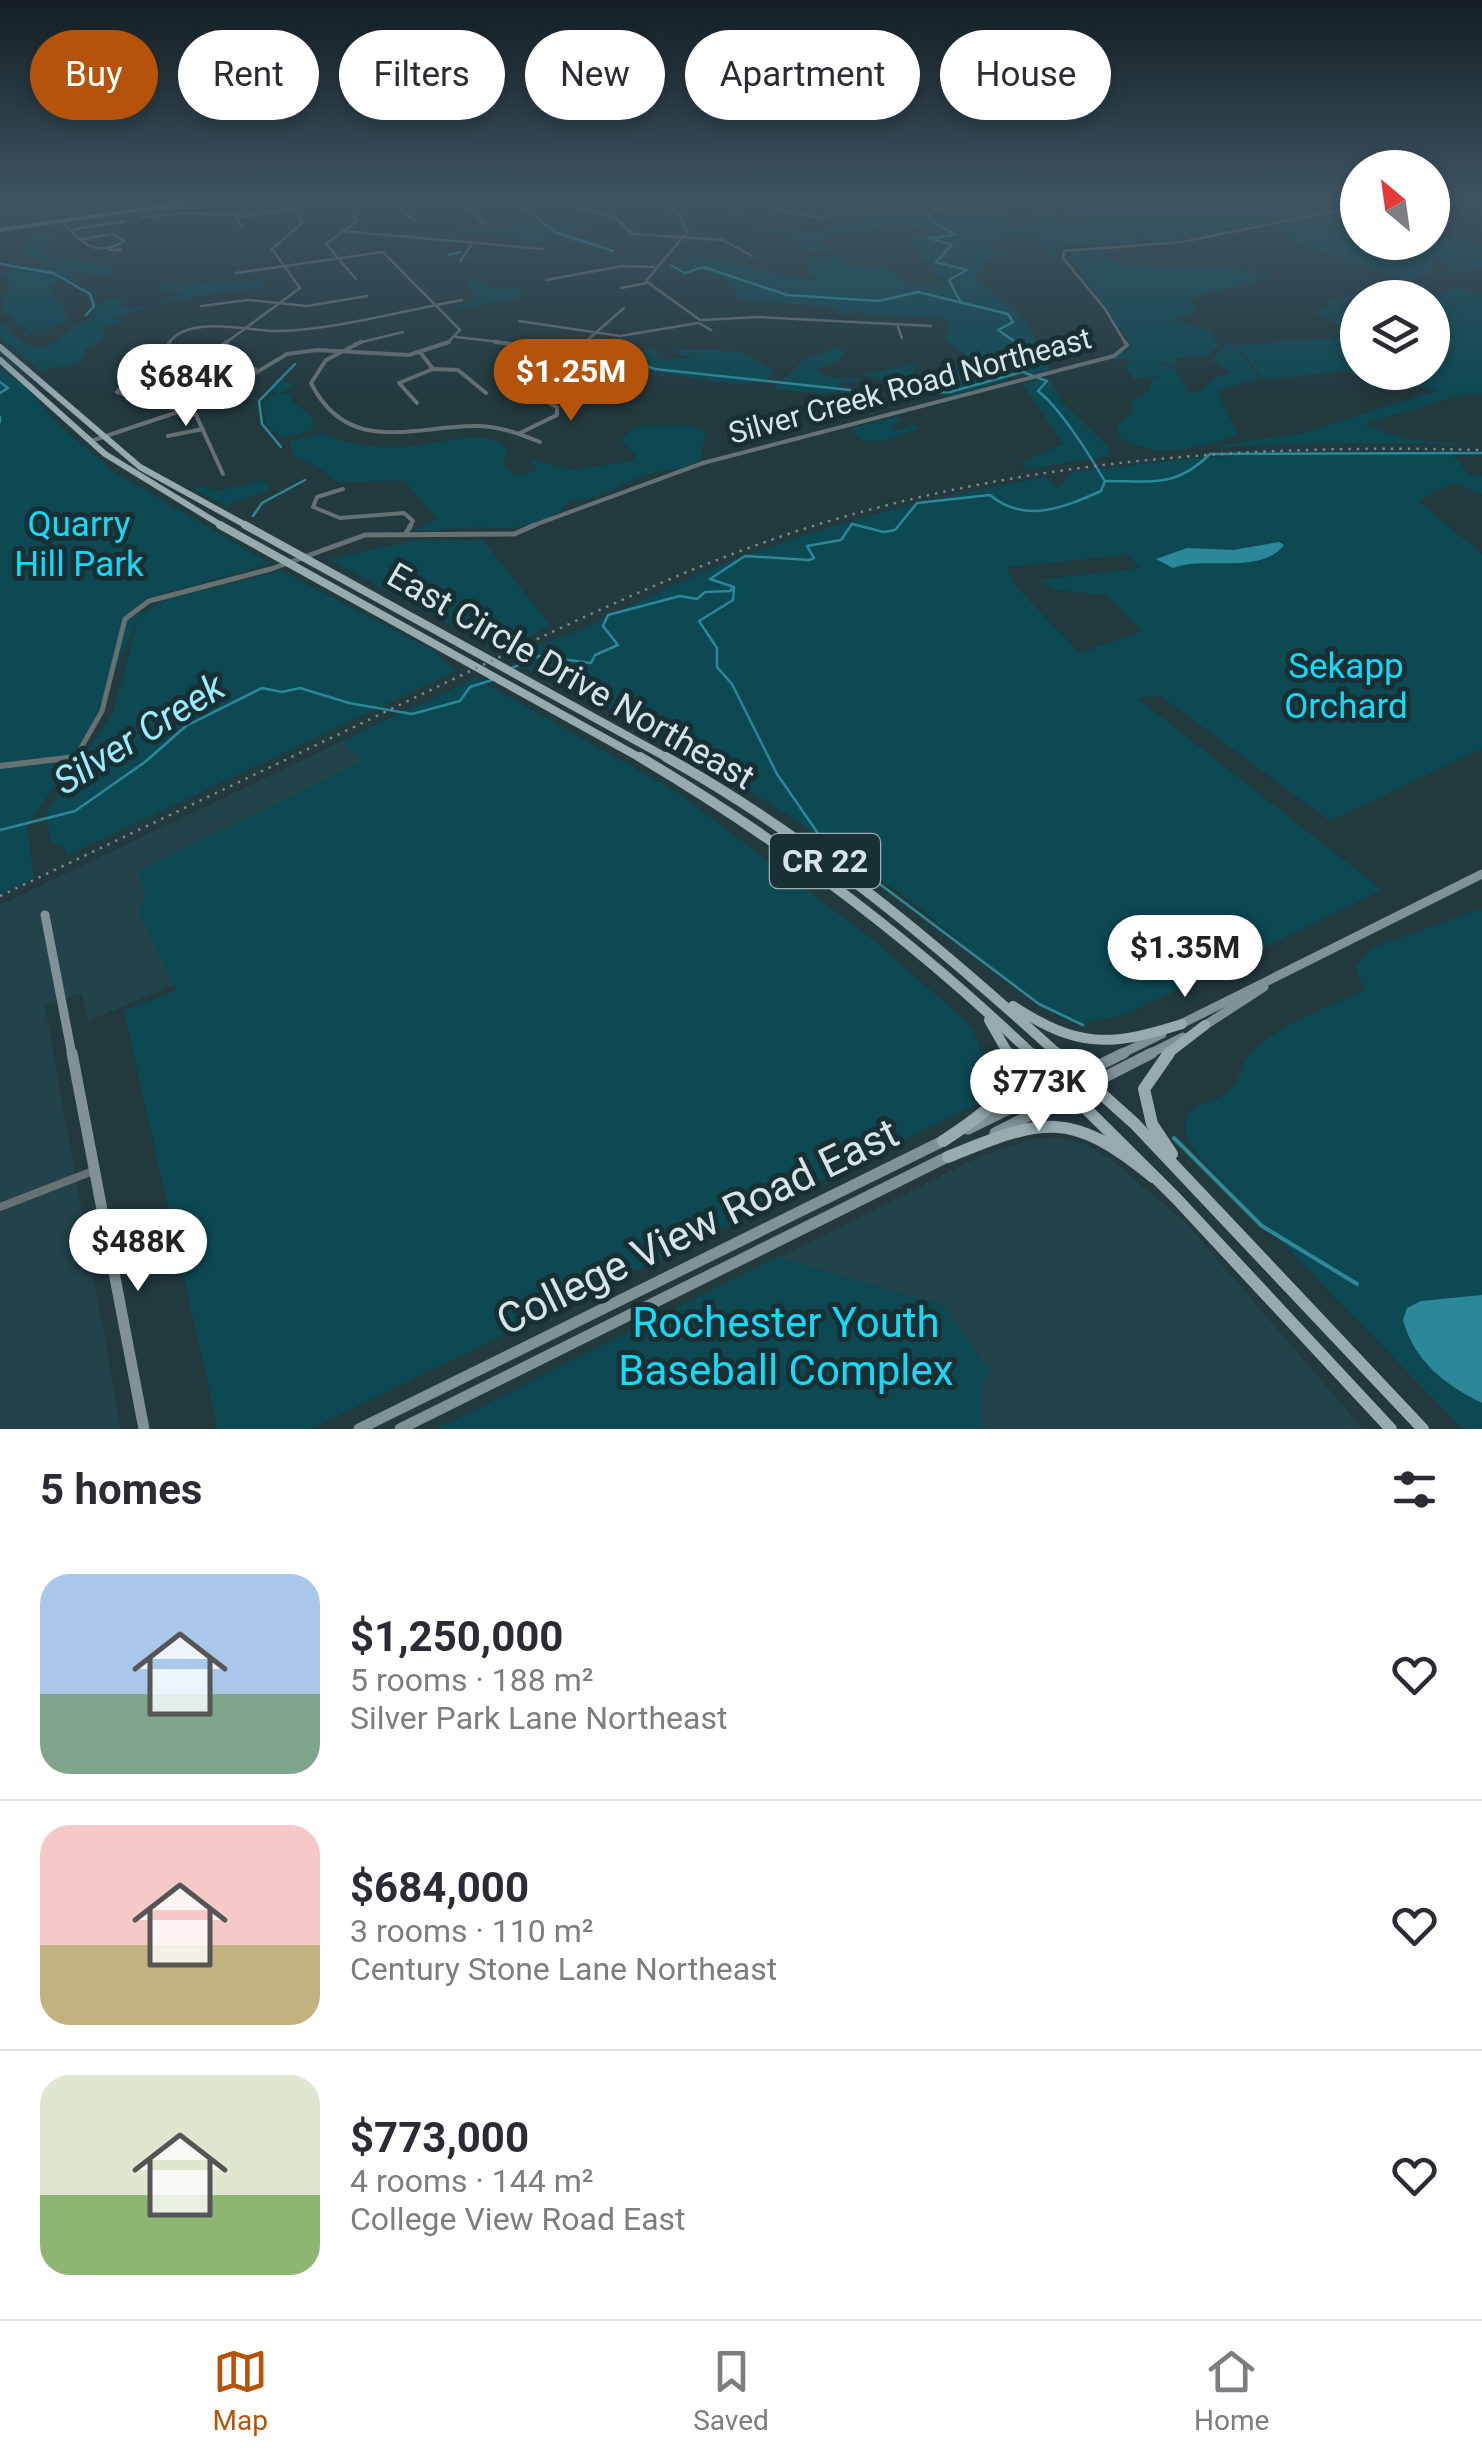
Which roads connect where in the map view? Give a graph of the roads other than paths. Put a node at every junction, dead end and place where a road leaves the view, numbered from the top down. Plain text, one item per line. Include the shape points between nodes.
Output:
1 (284, 265) edge
2 (280, 266) edge
3 (344, 266) edge
4 (399, 266) edge
5 (1069, 266) edge
6 (654, 267) joint
7 (236, 273) dead end
8 (356, 279) dead end
9 (546, 280) dead end
10 (647, 283) junction
11 (621, 288) dead end
12 (368, 296) dead end
13 (462, 300) dead end
14 (437, 303) junction
15 (279, 304) junction
16 (201, 306) dead end
17 (624, 308) dead end
18 (518, 321) dead end
19 (700, 322) junction
20 (898, 326) junction
21 (931, 326) dead end
22 (242, 328) junction
23 (711, 330) dead end
24 (403, 332) dead end
25 (598, 333) junction
26 (456, 337) junction
27 (902, 338) dead end
28 (0, 348) edge
29 (164, 351) dead end
30 (420, 351) junction
31 (340, 352) junction
32 (0, 360) edge
33 (255, 369) junction
34 (433, 369) junction
35 (170, 372) dead end
36 (181, 390) dead end
37 (486, 393) dead end
38 (152, 400) junction
39 (547, 402) dead end
40 (417, 403) dead end
41 (187, 410) junction
42 (203, 429) junction
43 (520, 434) junction
44 (168, 436) dead end
45 (102, 438) junction
46 (91, 442) junction
47 (540, 442) dead end
48 (223, 474) dead end
49 (343, 490) dead end
50 (406, 533) junction
51 (304, 558) junction
52 (290, 563) junction
53 (0, 766) edge
54 (1482, 874) edge
55 (45, 915) dead end
56 (1280, 976) junction
57 (953, 981) junction
58 (984, 987) junction
59 (1182, 1024) junction
60 (1205, 1025) junction
61 (1088, 1079) junction
62 (1065, 1082) junction
63 (1076, 1094) junction
64 (943, 1141) junction
65 (948, 1156) junction
66 (93, 1171) junction
67 (0, 1207) edge
68 (1219, 1209) junction
69 (1198, 1216) junction
70 (144, 1429) edge
71 (359, 1429) edge
72 (400, 1429) edge
73 (1391, 1429) edge
74 (1423, 1429) edge

1 - 15 street via 300,286
2 - 7 street
3 - 8 street
4 - 14 street
5 - 50 street, Silver Creek Road Northeast via 1127,345 1114,356 703,463 514,534
6 - 9 street
6 - 10 street
10 - 11 street
10 - 19 street
12 - 15 street
13 - 14 street
14 - 22 street via 286,331
14 - 26 street via 460,328
15 - 16 street
15 - 22 street
17 - 25 street
18 - 25 street
19 - 20 street
19 - 23 street
19 - 25 street via 628,336
20 - 21 street
20 - 27 street
22 - 29 street via 192,328 172,337
22 - 33 street via 221,348 234,365
24 - 31 street via 354,342
25 - 26 street via 560,350
26 - 30 street
28 - 45 main road, East Circle Drive Northeast / CR 22
30 - 31 street
30 - 34 street
31 - 33 street via 288,354
31 - 43 street via 317,370 312,386 358,430 400,436 474,426
32 - 46 main road, East Circle Drive Northeast / CR 22
33 - 41 street via 226,393
34 - 37 street via 458,370
34 - 40 street via 400,383
35 - 38 street via 116,388 120,395
36 - 38 street
38 - 41 street
39 - 43 street via 557,415
41 - 42 street
41 - 45 street
42 - 44 street
42 - 48 street
43 - 47 street
45 - 46 street
45 - 51 main road, East Circle Drive Northeast / CR 22 via 155,476
46 - 52 main road, East Circle Drive Northeast / CR 22 via 144,481
49 - 50 street via 321,495 313,507 340,518 404,513 413,521
50 - 51 street, Silver Creek Road Northeast via 365,536
51 - 52 street, Silver Creek Road Northeast
51 - 58 main road, East Circle Drive Northeast / CR 22 via 680,765 772,823
52 - 53 street, Silver Creek Road Northeast via 134,608 123,622 102,712 73,761
52 - 57 main road, East Circle Drive Northeast / CR 22 via 642,758 752,827
54 - 56 main road, College View Road East
55 - 66 main road
56 - 59 main road, College View Road East
56 - 60 main road, College View Road East
57 - 62 main road, East Circle Drive Northeast / CR 22
57 - 64 main road via 1004,1039 1011,1072 997,1100
58 - 59 main road via 1050,1031 1081,1042 1120,1043
58 - 61 main road, East Circle Drive Northeast / CR 22
59 - 61 main road, College View Road East
60 - 61 main road, College View Road East
60 - 68 main road via 1155,1066 1144,1098 1160,1138
61 - 62 main road, College View Road East
61 - 63 main road, College View Road East
61 - 68 main road, CR 22
62 - 63 main road, CR 22
62 - 64 main road, College View Road East
63 - 65 main road, College View Road East
63 - 69 main road, CR 22
64 - 71 main road, College View Road East
65 - 69 main road via 1024,1127 1079,1127 1119,1148
65 - 72 main road, College View Road East
66 - 67 street
66 - 70 main road
68 - 74 main road, CR 22
69 - 73 main road, CR 22

